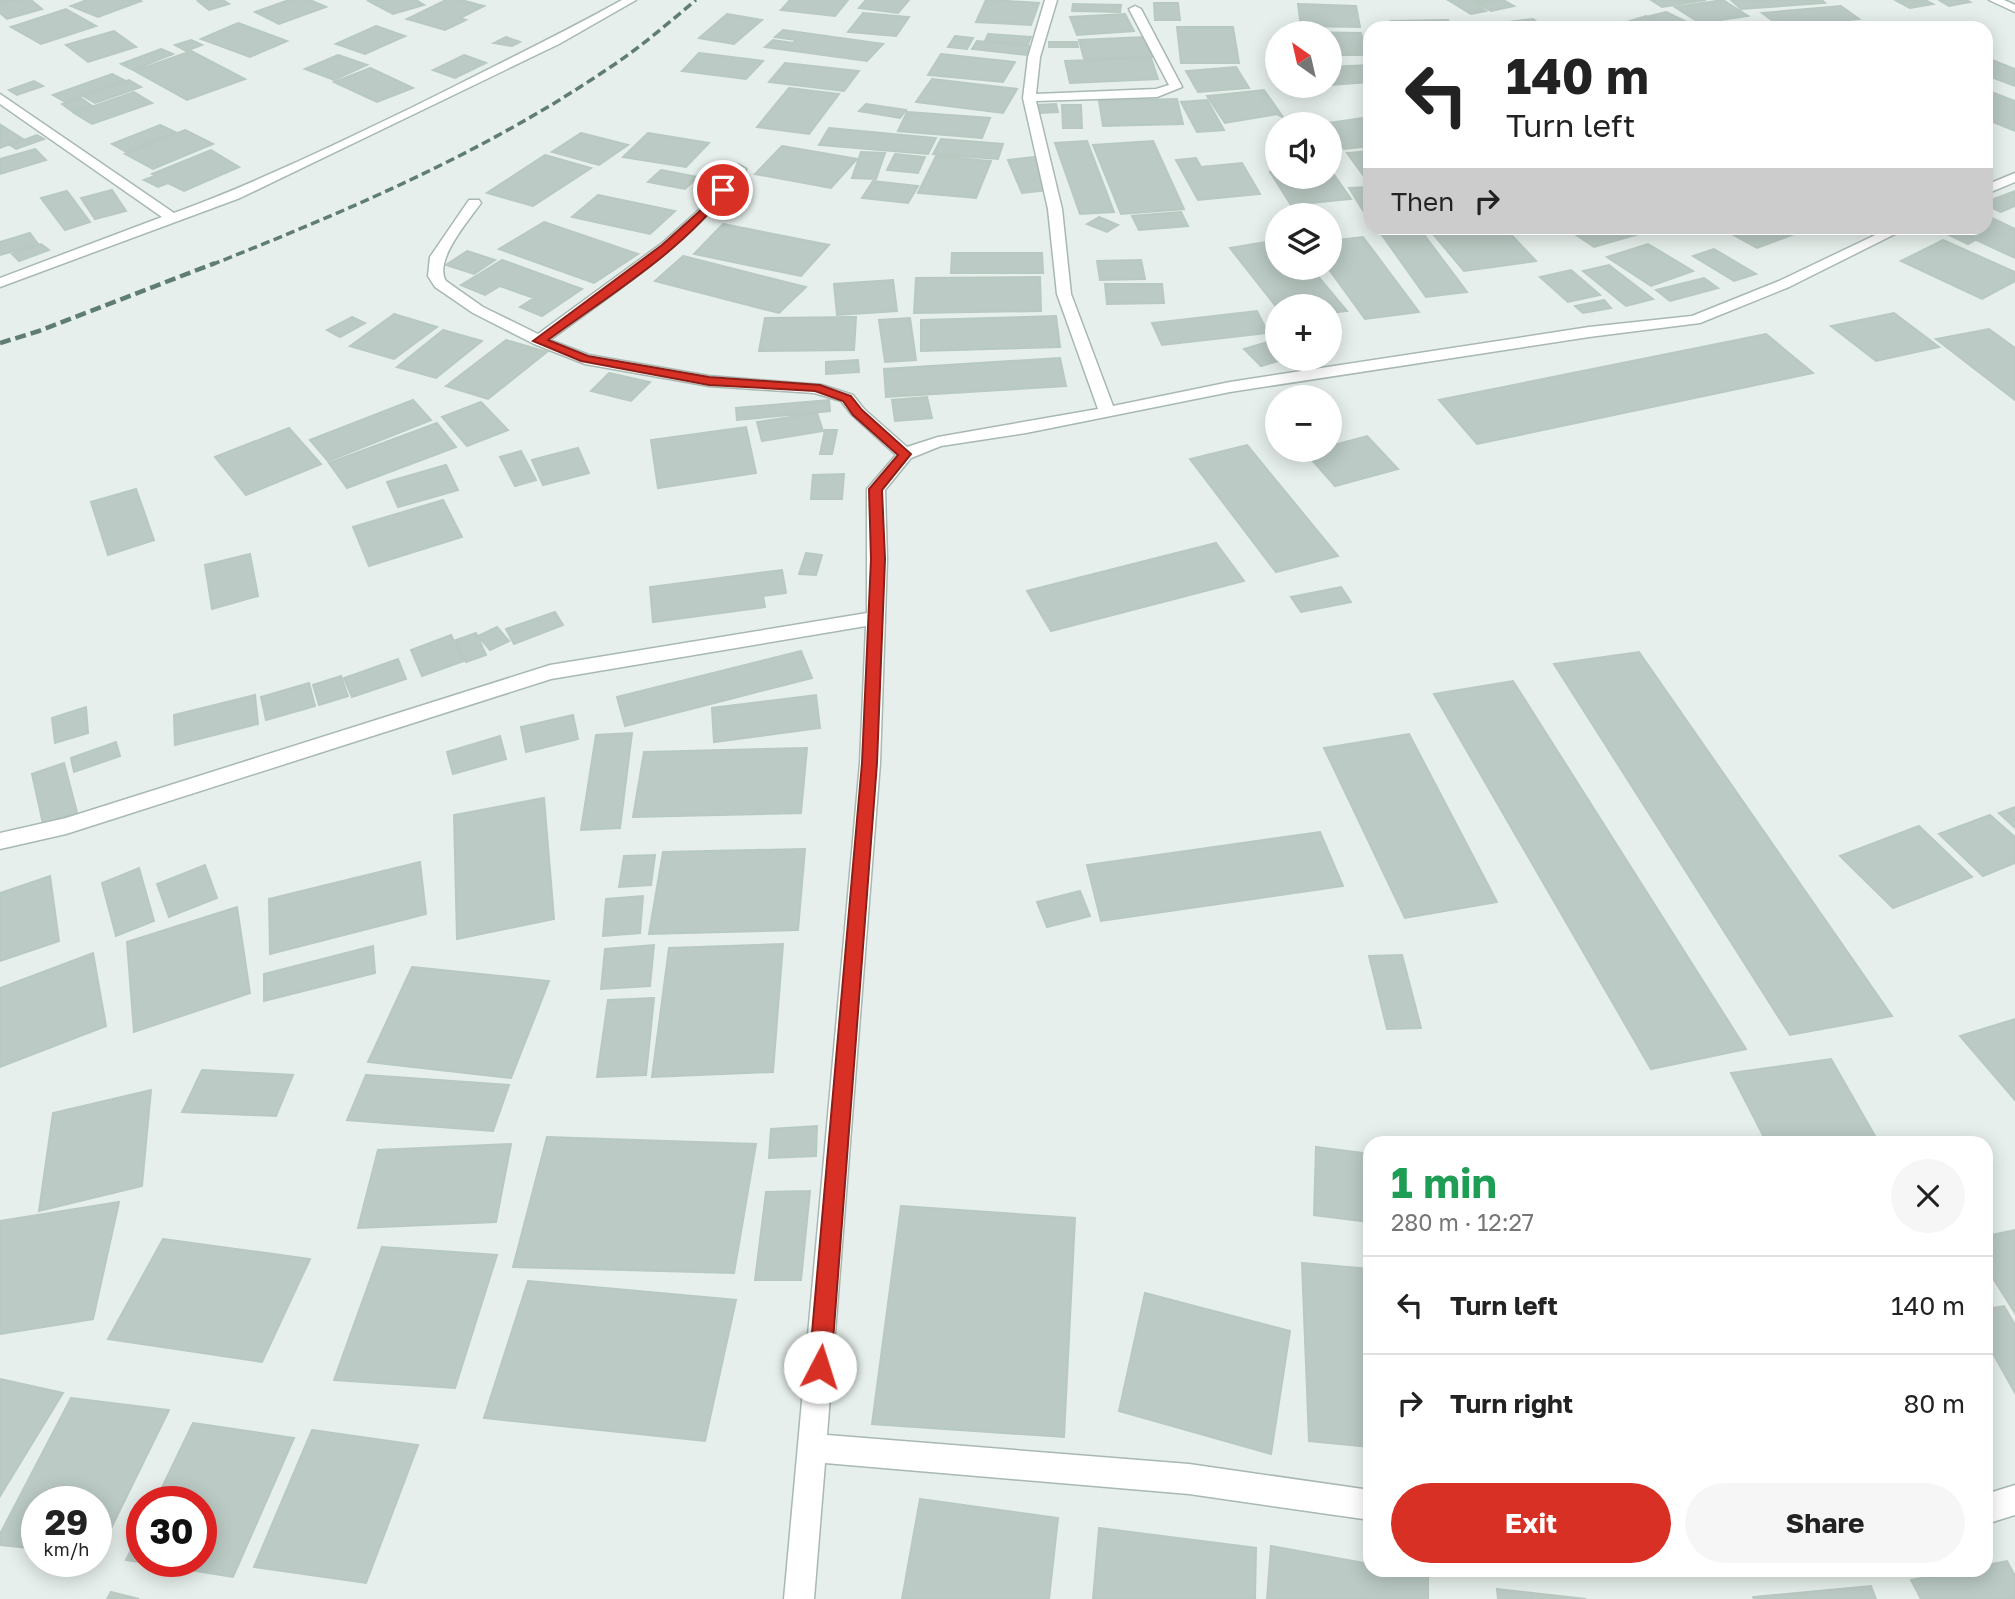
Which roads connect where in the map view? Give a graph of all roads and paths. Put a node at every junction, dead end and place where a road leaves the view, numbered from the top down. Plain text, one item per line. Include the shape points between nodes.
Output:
1 (630, 0) edge
2 (1051, 0) edge
3 (1995, 0) edge
4 (1135, 9) dead end
5 (2015, 9) edge
6 (0, 98) edge
7 (1030, 98) junction
8 (739, 169) dead end
9 (2015, 177) edge
10 (1993, 187) edge
11 (474, 203) dead end
12 (172, 218) junction
13 (1886, 235) edge
14 (0, 283) edge
15 (539, 341) junction
16 (1107, 412) junction
17 (905, 454) junction
18 (876, 618) junction
19 (0, 841) edge
20 (813, 1448) junction
21 (2015, 1500) edge
22 (1363, 1504) edge
23 (1993, 1507) edge
24 (799, 1599) edge

1 - 12 street via 361,137
2 - 7 street via 1034,57
3 - 5 street
4 - 7 street via 1176,87 1157,93
6 - 12 street
7 - 16 street via 1055,209 1064,294
8 - 15 street via 706,211 666,247
9 - 10 street
11 - 15 street via 437,257 435,276 478,310
12 - 14 street
13 - 16 street via 1695,320 1230,387
15 - 17 street via 585,359 709,381 816,388 847,398
16 - 17 street via 939,442
17 - 18 street via 876,489
18 - 19 street via 550,672 66,826
18 - 20 street via 870,763
20 - 22 street via 1189,1479
20 - 24 street
21 - 23 street

